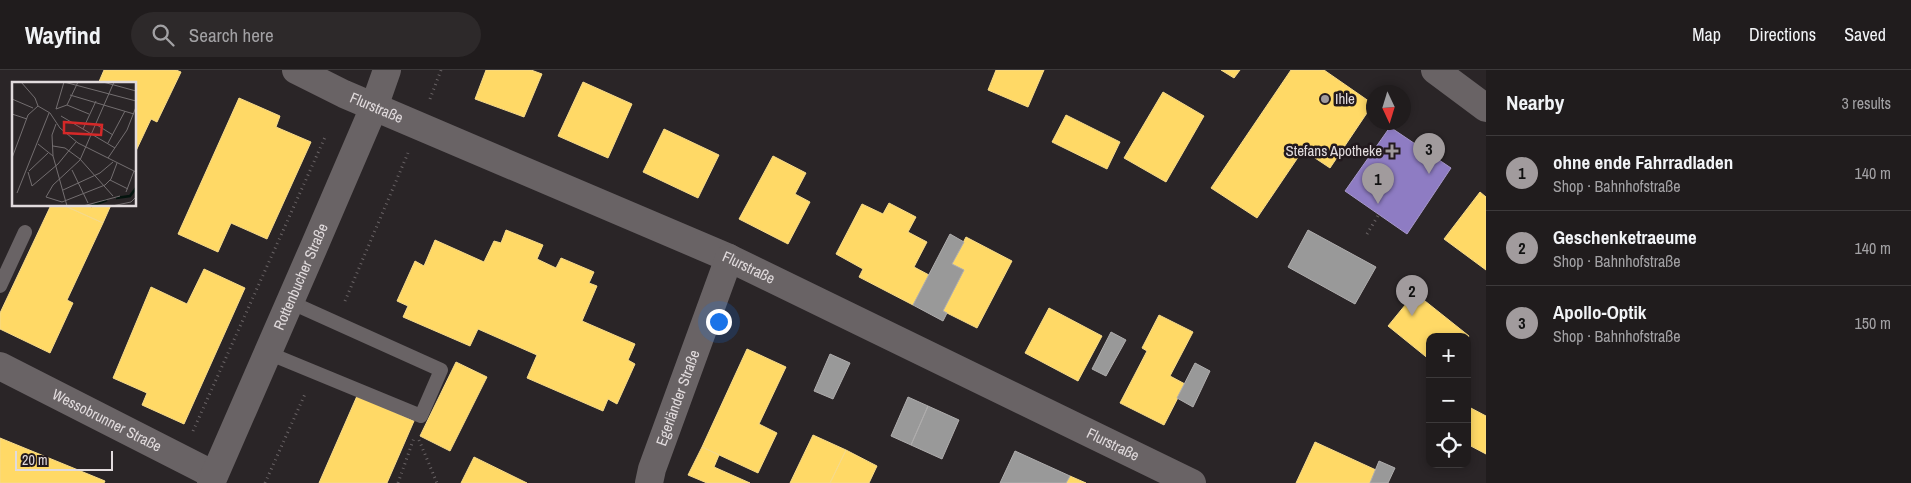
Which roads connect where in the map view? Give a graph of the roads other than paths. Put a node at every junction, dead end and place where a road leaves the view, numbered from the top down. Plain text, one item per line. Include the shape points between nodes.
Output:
1 (296, 70) edge
2 (387, 70) edge
3 (1435, 70) edge
4 (374, 107) junction
5 (1486, 108) edge
6 (25, 232) dead end
7 (729, 258) junction
8 (0, 286) edge
9 (290, 302) junction
10 (268, 353) junction
11 (0, 366) edge
12 (212, 479) edge
13 (649, 483) edge
14 (1192, 483) edge

1 - 4 street, Flurstraße
2 - 4 street, Rottenbucher Straße
3 - 5 street
4 - 7 street, Flurstraße
4 - 9 street, Rottenbucher Straße
6 - 8 lane
7 - 13 street, Egerländer Straße
7 - 14 street, Flurstraße
9 - 10 street, Rottenbucher Straße
9 - 10 lane via 441,370 438,378 421,416
10 - 12 street, Rottenbucher Straße
11 - 12 street, Wessobrunner Straße via 180,458

